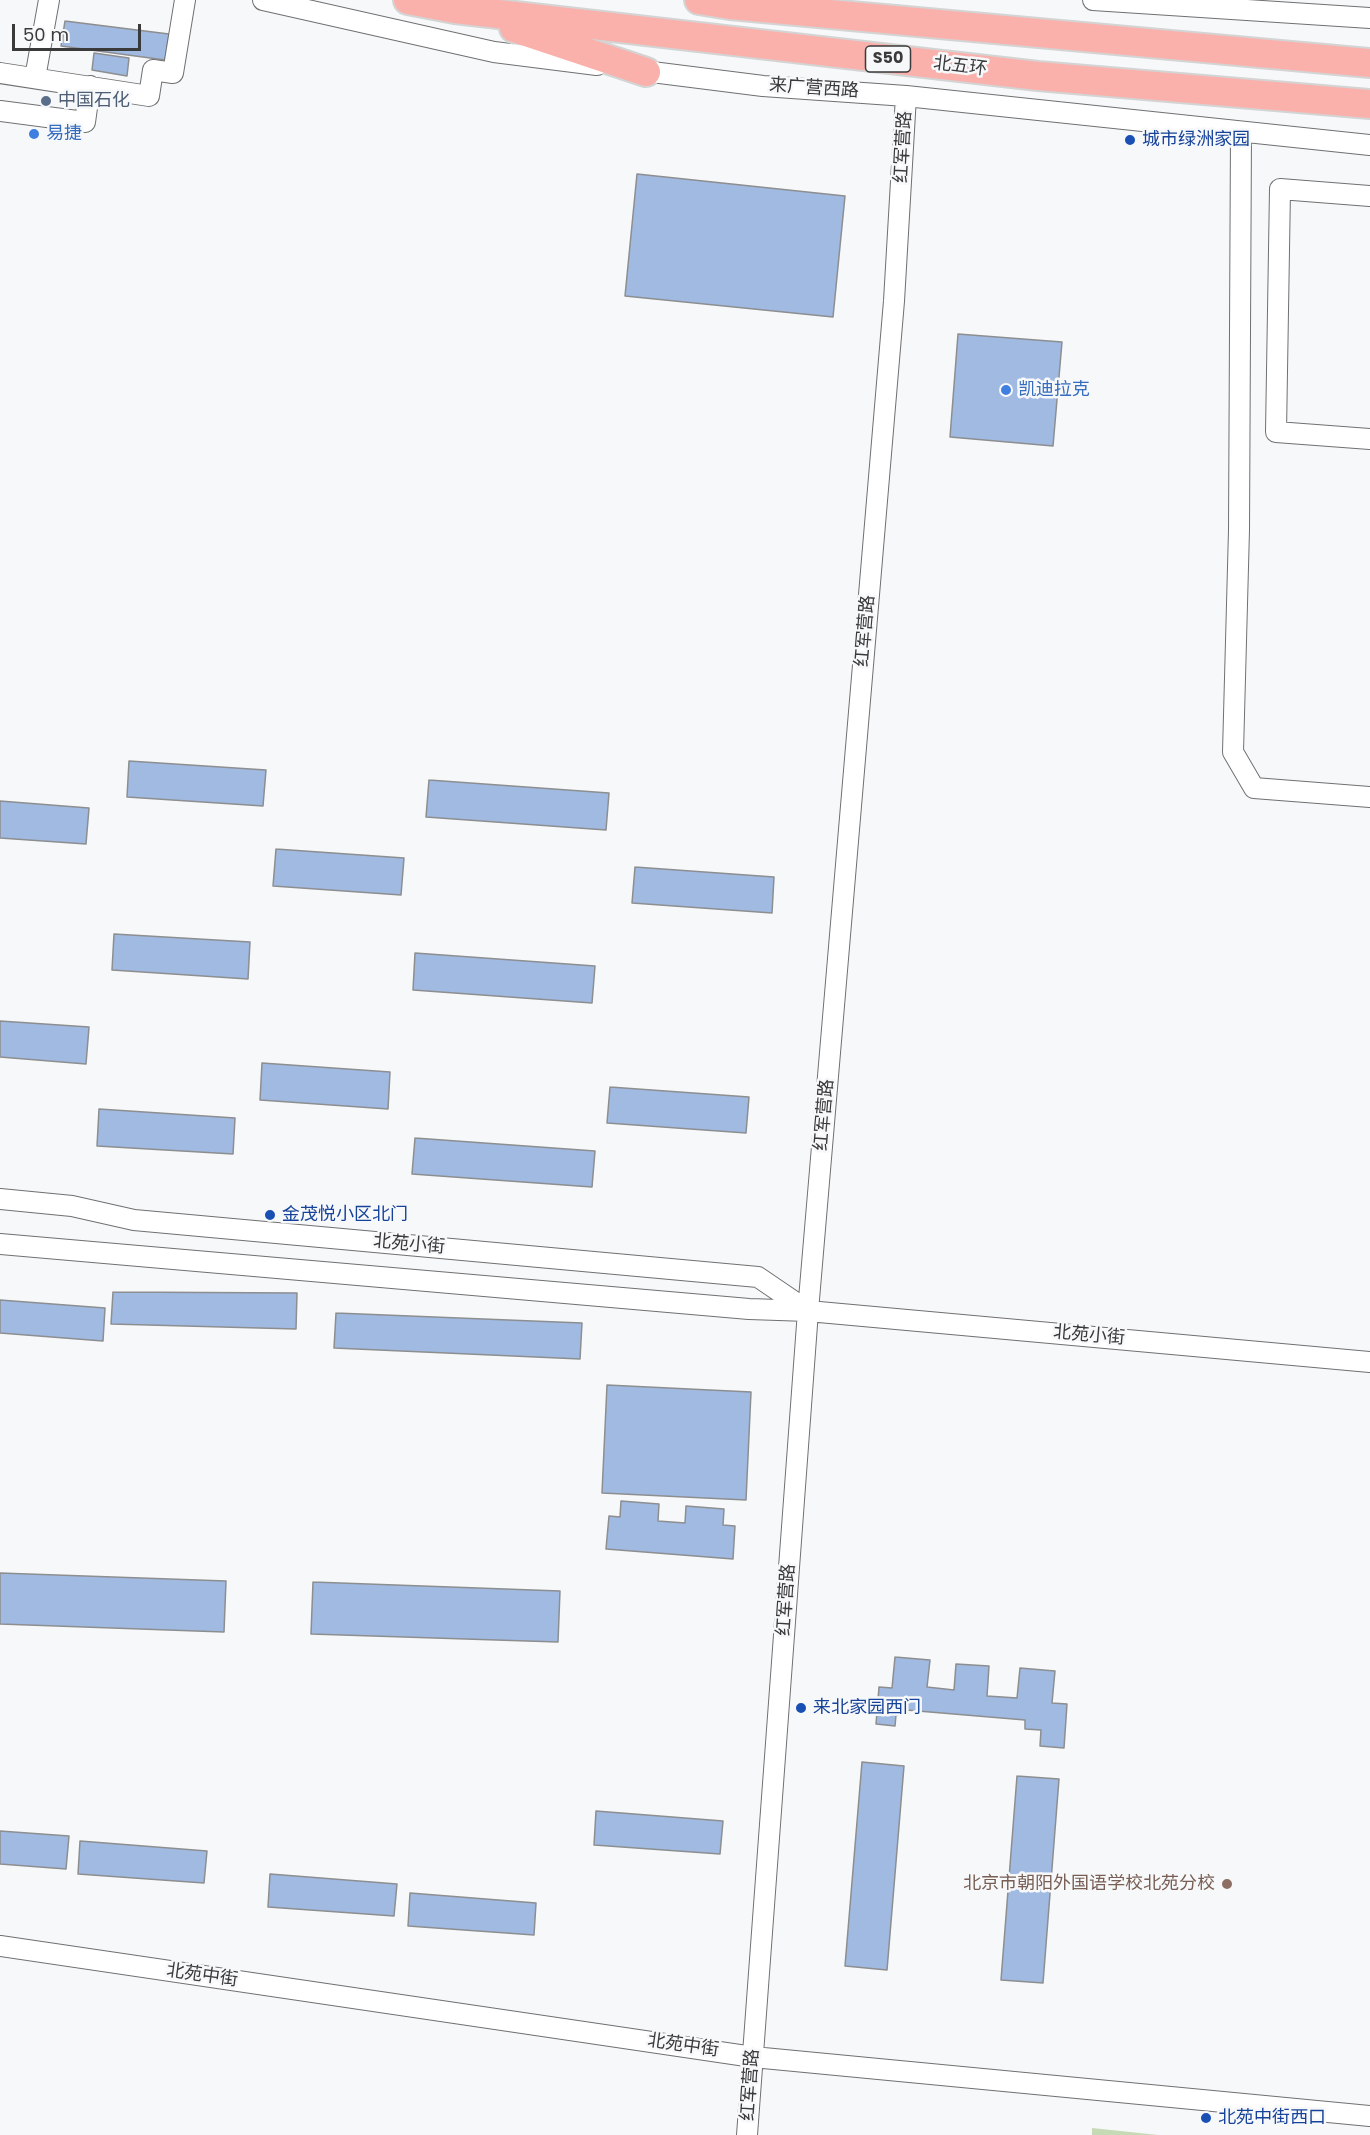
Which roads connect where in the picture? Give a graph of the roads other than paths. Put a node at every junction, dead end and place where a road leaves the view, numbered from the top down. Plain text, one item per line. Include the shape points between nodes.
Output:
1 (49, 0) edge
2 (185, 0) edge
3 (262, 0) edge
4 (408, 0) edge
5 (699, 0) edge
6 (1093, 0) edge
7 (455, 9) junction
8 (1370, 18) edge
9 (1370, 63) edge
10 (646, 72) junction
11 (0, 73) edge
12 (34, 78) junction
13 (90, 87) junction
14 (906, 96) junction
15 (1370, 104) edge
16 (0, 111) edge
17 (1241, 132) junction
18 (1370, 145) edge
19 (1370, 196) edge
20 (1370, 439) edge
21 (1370, 797) edge
22 (0, 1199) edge
23 (0, 1244) edge
24 (808, 1311) junction
25 (1370, 1362) edge
26 (0, 1946) edge
27 (753, 2057) junction
28 (1370, 2116) edge
29 (747, 2135) edge

1 - 12 street
2 - 13 street via 173,73 153,70 148,96
3 - 10 street, 来广营西路 via 494,52
4 - 7 highway, 北五环 / S50
5 - 9 highway, S50
6 - 8 street
7 - 10 highway
7 - 15 highway, 北五环 / S50 via 1038,76
10 - 14 street, 来广营西路 via 764,86
11 - 12 street
12 - 13 street
13 - 16 street via 85,122
14 - 17 street, 来广营西路
14 - 24 street, 红军营路 via 894,301
17 - 18 street, 来广营西路
17 - 21 street via 1239,530 1233,752 1254,789
19 - 20 street via 1280,189 1276,432
22 - 24 street, 北苑小街 via 72,1206 134,1220 758,1277
23 - 24 street, 北苑小街
24 - 25 street, 北苑小街
24 - 27 street, 红军营路
26 - 27 street, 北苑中街
27 - 28 street, 北苑中街
27 - 29 street, 红军营路

